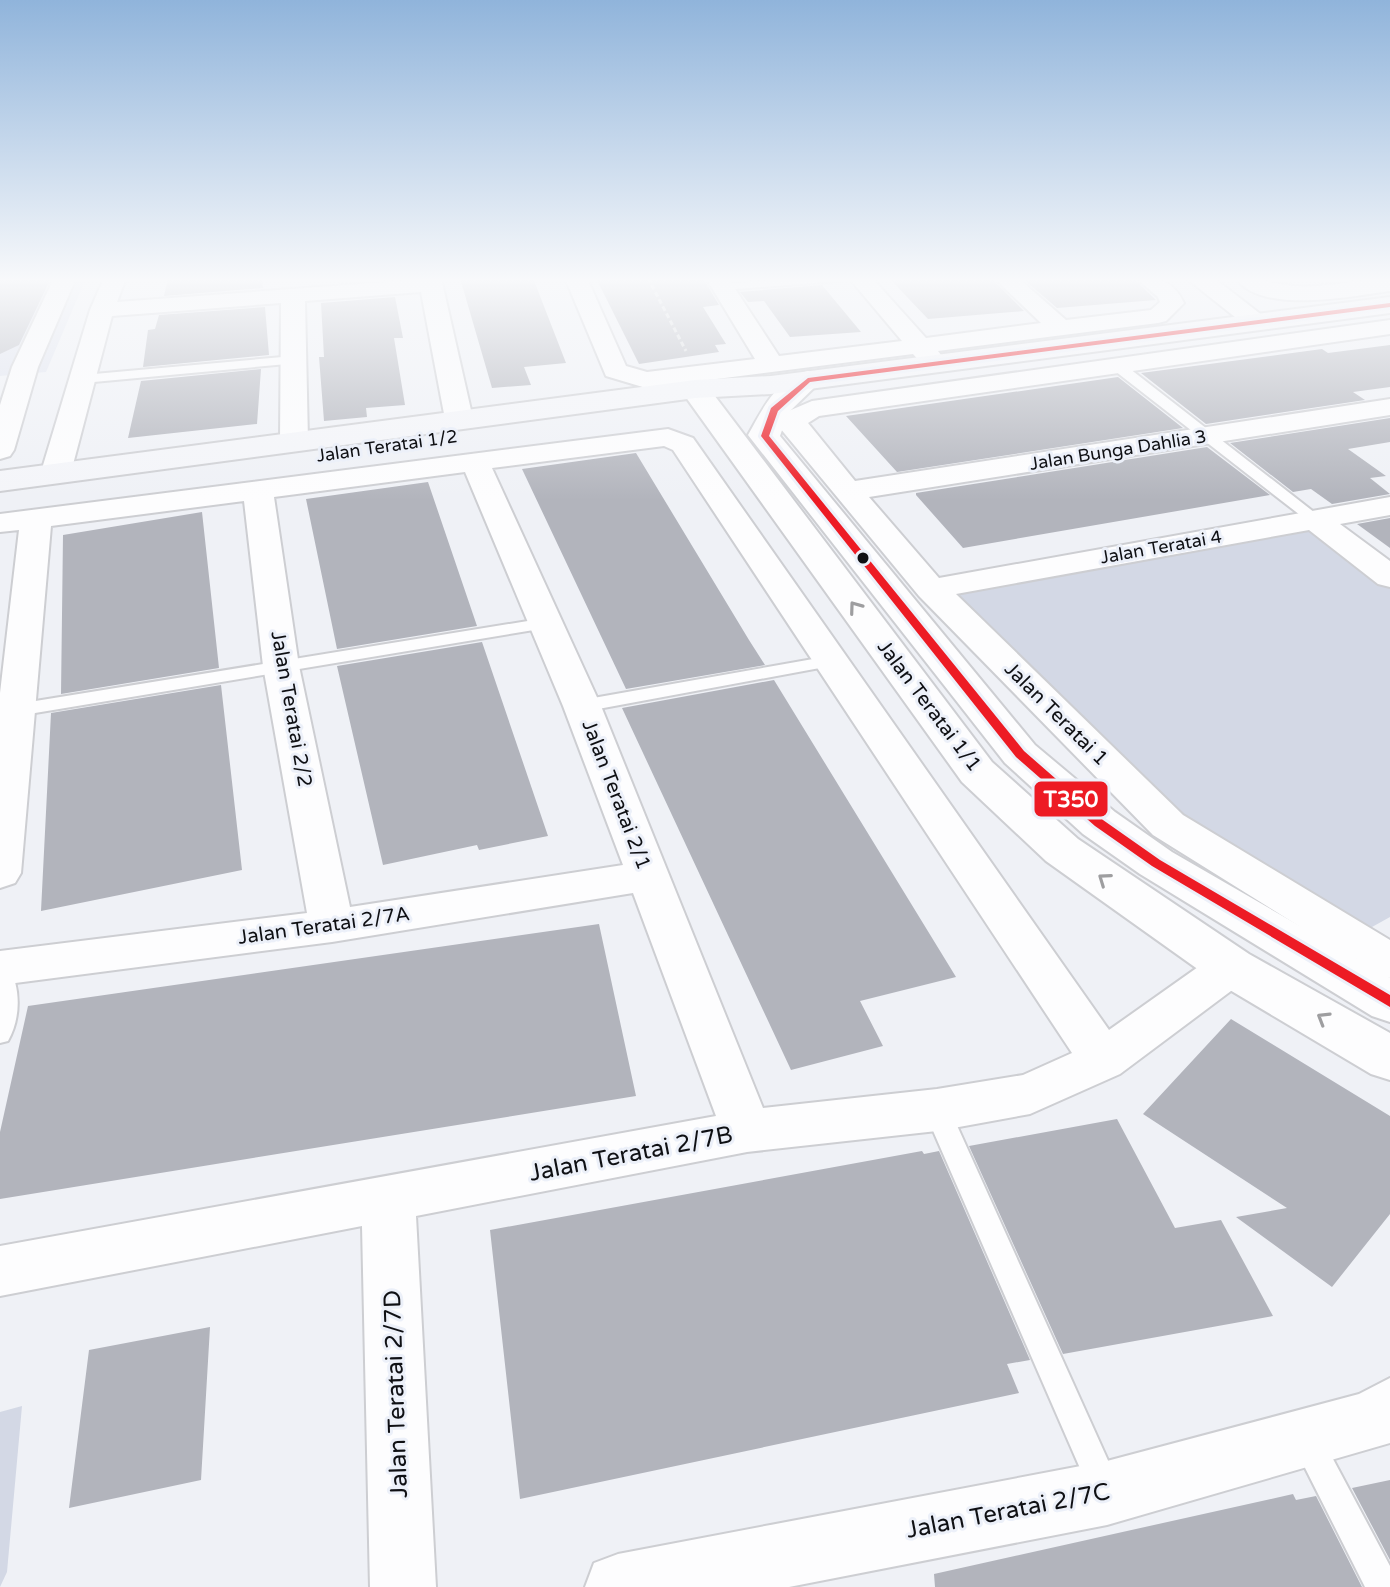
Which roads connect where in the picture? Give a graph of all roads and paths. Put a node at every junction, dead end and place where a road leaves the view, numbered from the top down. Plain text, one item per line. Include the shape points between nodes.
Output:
1 (90, 352) edge
2 (294, 352) edge
3 (445, 352) edge
4 (607, 352) edge
5 (690, 352) edge
6 (758, 352) edge
7 (937, 352) edge
8 (947, 352) edge
9 (1225, 352) edge
10 (926, 354) junction
11 (294, 360) junction
12 (12, 368) edge
13 (1120, 368) junction
14 (771, 375) junction
15 (83, 379) junction
16 (711, 390) junction
17 (810, 394) junction
18 (1390, 407) edge
19 (459, 419) junction
20 (765, 436) junction
21 (1208, 436) junction
22 (294, 441) junction
23 (0, 450) edge
24 (475, 462) junction
25 (56, 472) junction
26 (0, 481) edge
27 (258, 490) junction
28 (847, 491) junction
29 (0, 498) edge
30 (1390, 506) edge
31 (1314, 519) junction
32 (18, 521) edge
33 (1390, 577) edge
34 (931, 589) junction
35 (546, 623) junction
36 (830, 661) junction
37 (281, 666) junction
38 (582, 706) junction
39 (17, 710) junction
40 (0, 873) edge
41 (647, 876) junction
42 (332, 926) junction
43 (1382, 948) edge
44 (1231, 967) junction
45 (0, 970) edge
46 (1390, 1002) edge
47 (0, 1034) edge
48 (1390, 1059) edge
49 (1103, 1060) junction
50 (937, 1110) junction
51 (747, 1131) junction
52 (388, 1201) junction
53 (0, 1271) edge
54 (1390, 1408) edge
55 (1306, 1440) junction
56 (1107, 1493) junction
57 (403, 1587) edge
58 (618, 1587) edge
59 (1383, 1587) edge

1 - 15 street
2 - 11 street
3 - 19 street
4 - 16 street, Jalan Teratai 1/2 via 615,371
5 - 16 path
6 - 14 street
7 - 10 street, Jalan Teratai 1/2
8 - 10 main road, Jalan Teratai 1/2
9 - 13 street, Jalan Teratai 1/2
10 - 14 street, Jalan Teratai 1/2
10 - 17 main road, Jalan Teratai 1/2
11 - 15 lane
11 - 22 street
12 - 23 street
13 - 17 street, Jalan Teratai 1/2
13 - 21 lane
14 - 16 main road, Jalan Teratai 1/2
14 - 16 street, Jalan Teratai 1/2
14 - 17 main road, Jalan Teratai 1/2
15 - 25 street
16 - 19 main road, Jalan Teratai 1/2
16 - 20 street, Jalan Teratai 1/1
16 - 29 main road, Jalan Teratai 1/2
44 -> 16 street, Jalan Teratai 1/1 via 1062,850 977,772
17 - 20 street via 774,407
17 - 28 street, Jalan Teratai 1 via 794,428
18 - 21 street, Jalan Bunga Dahlia 3
19 - 22 main road, Jalan Teratai 1/2
20 - 46 street, Jalan Teratai 1/1 via 1020,754 1099,823 1156,863
21 - 28 street, Jalan Bunga Dahlia 3
21 - 31 lane
22 - 25 main road, Jalan Teratai 1/2
24 - 27 street, Jalan Teratai 1/2
24 - 35 street, Jalan Teratai 2/1
24 - 36 street, Jalan Teratai 1/2 via 668,437 683,444
25 - 26 main road, Jalan Teratai 1/2
27 - 32 street, Jalan Teratai 1/2
27 - 37 street, Jalan Teratai 2/2
28 - 34 street, Jalan Teratai 1
30 - 31 street, Jalan Teratai 4
31 - 33 street
31 - 34 street, Jalan Teratai 4
32 - 39 street
34 - 43 street, Jalan Teratai 1 via 1168,825
35 - 37 lane
35 - 38 street, Jalan Teratai 2/1
36 - 38 lane
36 - 49 street
37 - 39 lane
37 - 42 street, Jalan Teratai 2/2
38 - 41 street, Jalan Teratai 2/1
39 - 40 street
41 - 42 street, Jalan Teratai 2/7A
41 - 51 street, Jalan Teratai 2/1
42 - 45 street, Jalan Teratai 2/7A
48 -> 44 street, Jalan Teratai 1/1
44 - 49 street, Jalan Teratai 2/7B
45 - 47 lane via 7,996
49 - 50 street, Jalan Teratai 2/7B via 1030,1094
50 - 51 street, Jalan Teratai 2/7B
50 - 56 lane
51 - 52 street, Jalan Teratai 2/7B
52 - 53 street, Jalan Teratai 2/7B
52 - 57 street, Jalan Teratai 2/7D
54 - 55 street, Jalan Teratai 2/7C via 1374,1420
55 - 56 street, Jalan Teratai 2/7C
55 - 59 lane
56 - 58 street, Jalan Teratai 2/7C

